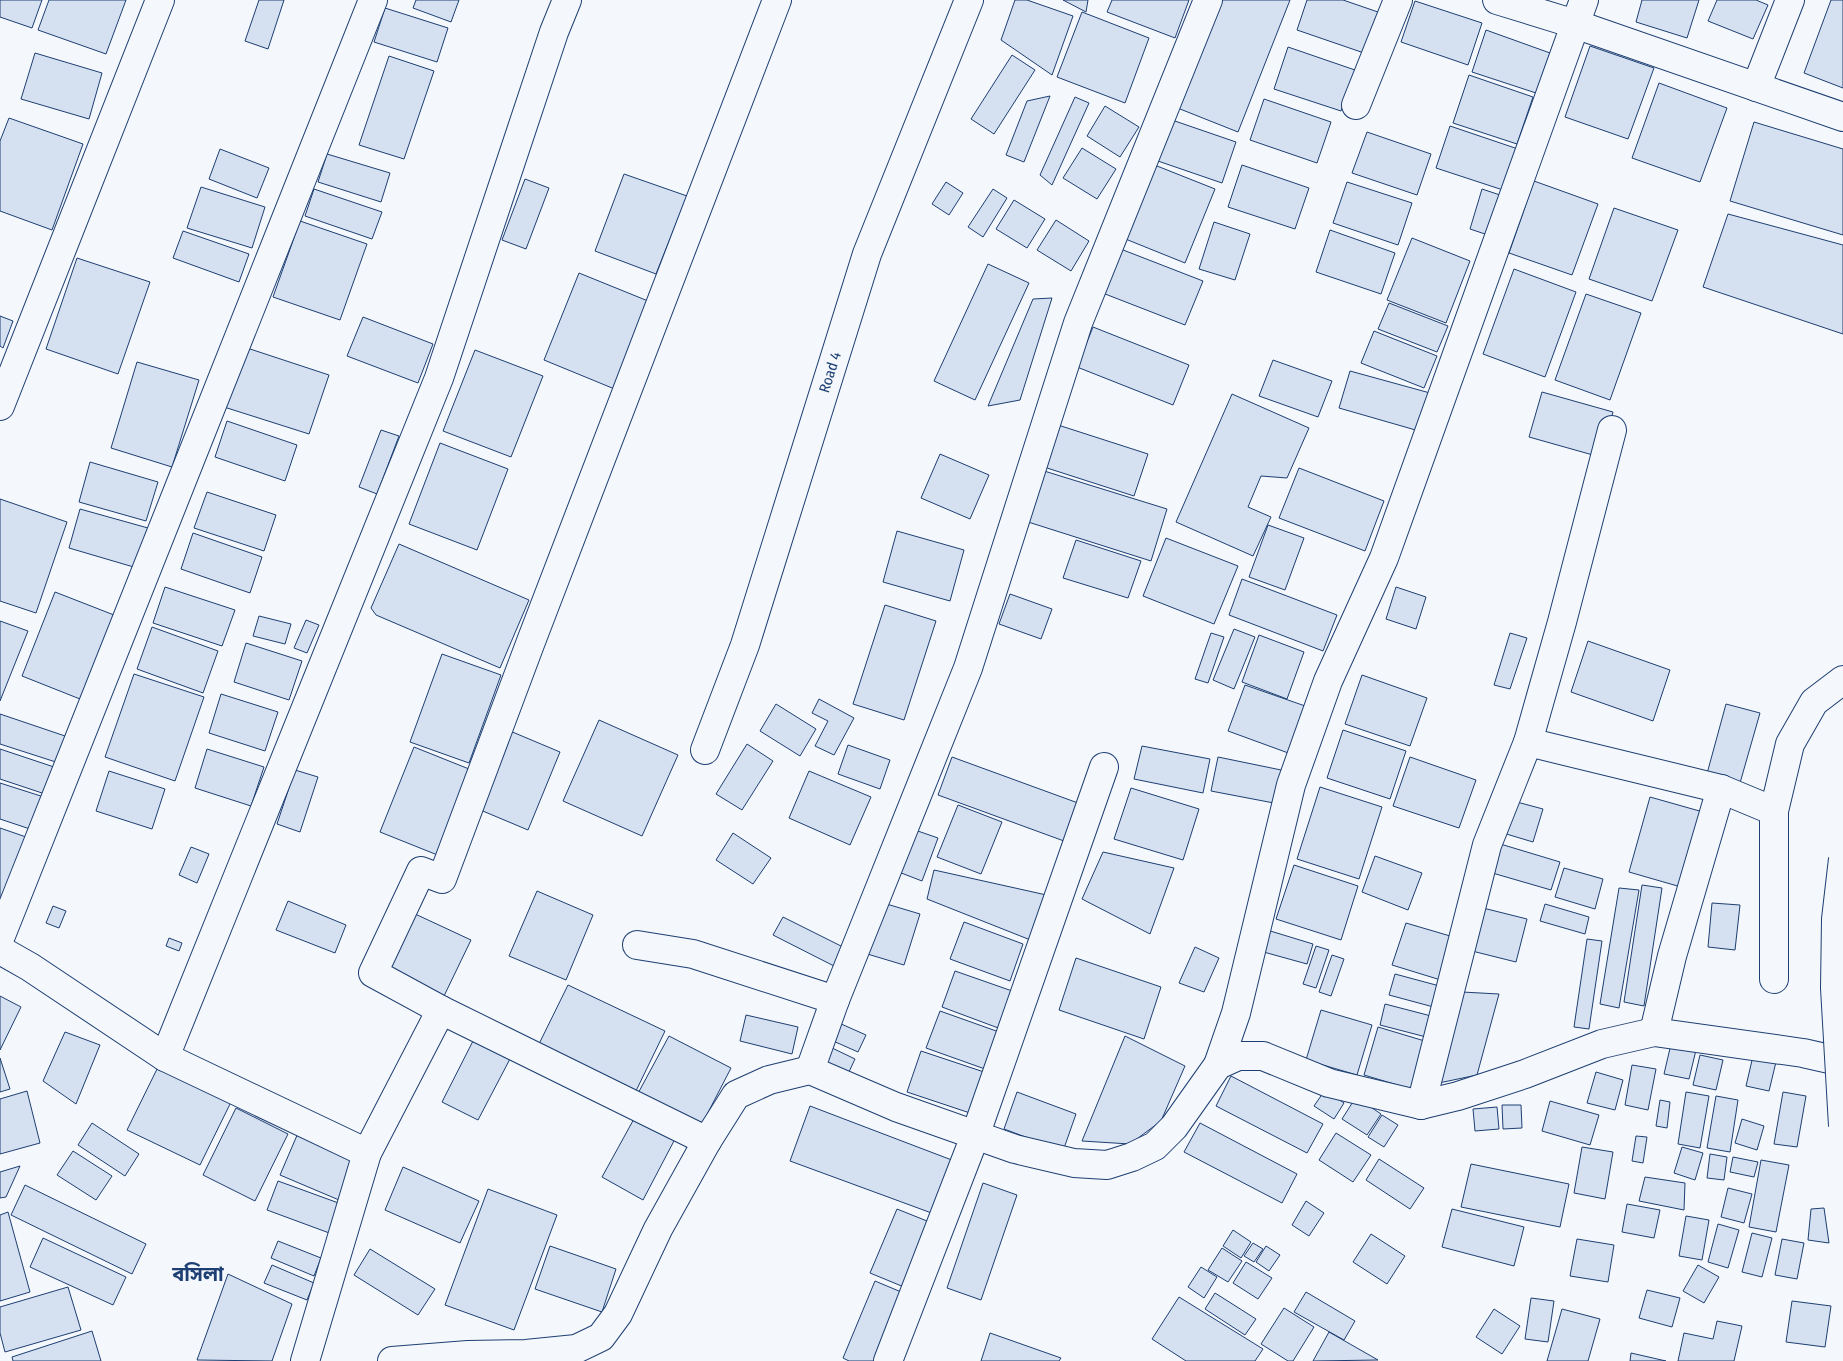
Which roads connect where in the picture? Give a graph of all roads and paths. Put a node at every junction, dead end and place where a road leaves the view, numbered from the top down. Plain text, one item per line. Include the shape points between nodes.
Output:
1 (160, 0) edge
2 (373, 0) edge
3 (567, 0) edge
4 (777, 0) edge
5 (969, 0) edge
6 (1208, 0) edge
7 (1398, 0) edge
8 (1498, 0) edge
9 (1790, 0) edge
10 (1579, 12) edge
11 (1756, 87) junction
12 (1356, 105) dead end
13 (1843, 117) edge
14 (0, 406) edge
15 (1612, 430) dead end
16 (1843, 680) edge
17 (1528, 742) junction
18 (705, 750) dead end
19 (1104, 767) dead end
20 (1721, 789) junction
21 (1774, 811) junction
22 (1843, 859) edge
23 (0, 938) edge
24 (637, 946) dead end
25 (0, 950) edge
26 (1774, 979) dead end
27 (835, 1000) junction
28 (441, 1010) junction
29 (1654, 1032) junction
30 (165, 1057) junction
31 (1843, 1062) edge
32 (1218, 1065) junction
33 (810, 1070) junction
34 (1421, 1105) junction
35 (1843, 1126) edge
36 (975, 1136) junction
37 (707, 1141) junction
38 (367, 1153) junction
39 (306, 1361) edge
40 (392, 1361) edge
41 (888, 1361) edge

1 - 14 street
2 - 23 street
3 - 30 street via 439,378
4 - 28 street via 442,879 422,871 373,973
5 - 18 street, Road 4 via 867,254 745,645
6 - 27 street via 1078,323 968,668
7 - 12 street
8 - 10 street
9 - 11 street
10 - 11 street
10 - 32 street via 1384,558 1328,681 1291,785 1236,1013
11 - 13 street
15 - 17 street
16 - 21 street via 1814,702 1790,744
17 - 20 street
17 - 34 street via 1487,845
19 - 36 street
20 - 21 street
20 - 29 street via 1672,956
21 - 26 street
22 - 35 street, bridge via 1836,919 1834,988
24 - 27 street via 693,954
25 - 30 street
27 - 33 street
28 - 37 street
28 - 38 street
29 - 31 street via 1803,1053
29 - 34 street via 1602,1044 1525,1074
30 - 38 street
32 - 34 street via 1238,1056 1263,1056 1329,1083
32 - 36 street via 1174,1127 1155,1146 1107,1165 1074,1163
33 - 36 street
33 - 37 street via 769,1080 736,1095
36 - 41 street
37 - 40 street via 658,1229 618,1314 601,1337 576,1349
38 - 39 street

